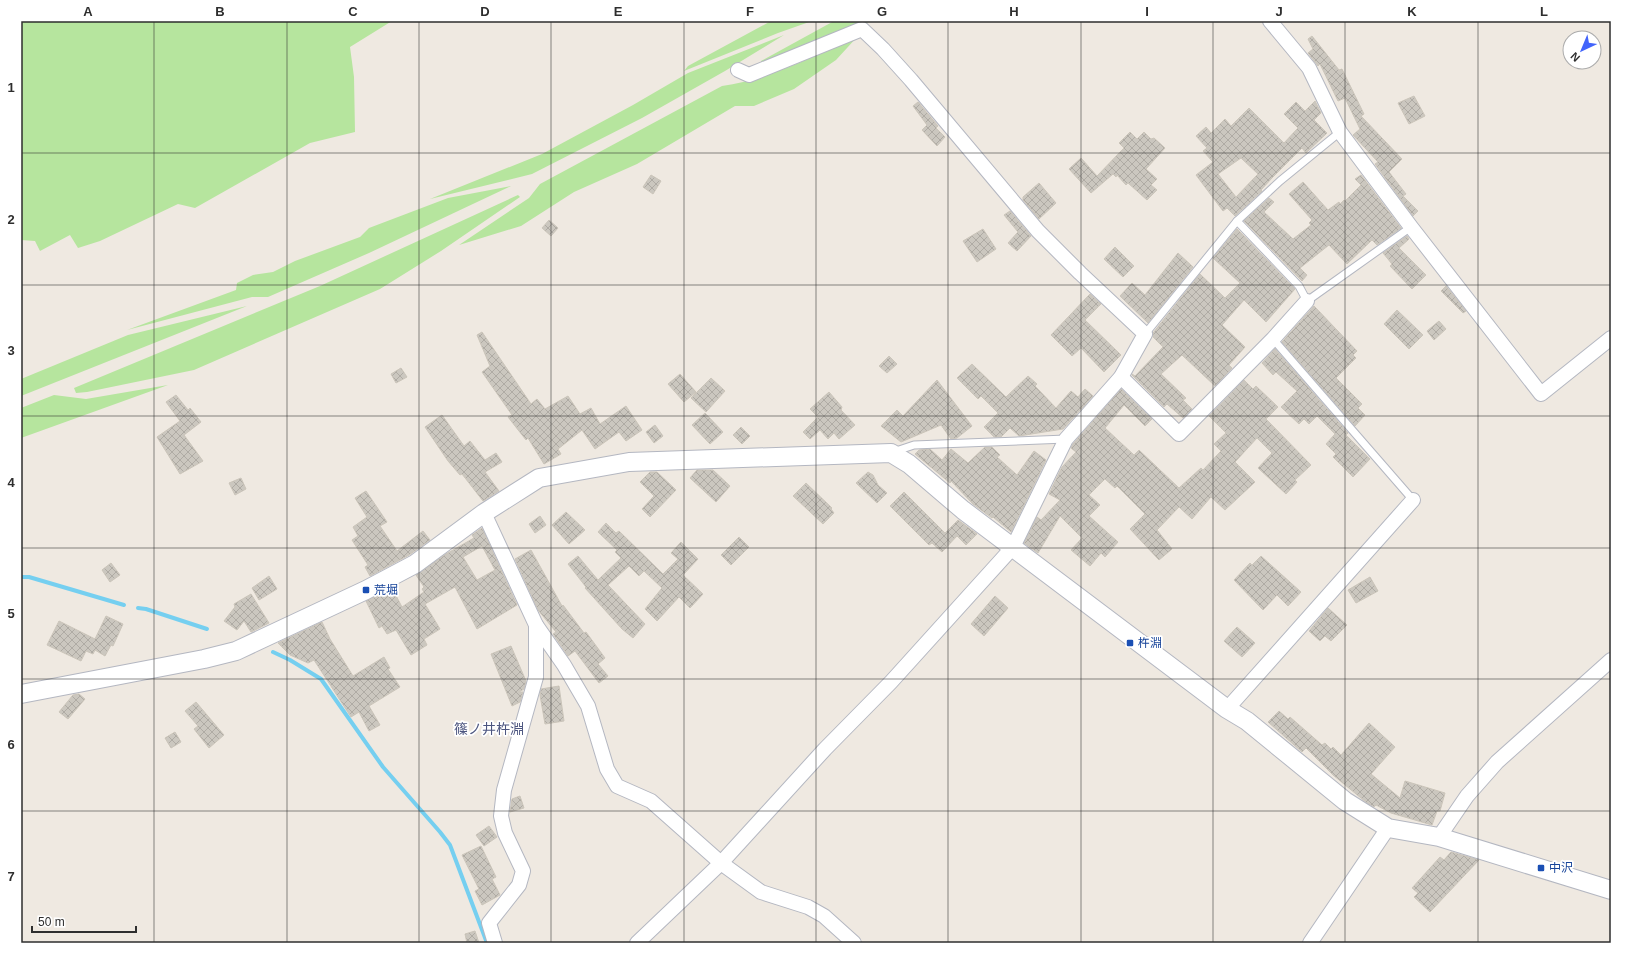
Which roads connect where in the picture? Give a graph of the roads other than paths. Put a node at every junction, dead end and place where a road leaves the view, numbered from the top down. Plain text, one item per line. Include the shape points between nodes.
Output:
1 (1270, 21) edge
2 (738, 70) dead end
3 (1340, 132) junction
4 (1237, 221) junction
5 (1411, 226) junction
6 (1307, 301) junction
7 (1145, 334) junction
8 (1611, 338) edge
9 (1273, 339) junction
10 (1121, 377) junction
11 (1066, 439) junction
12 (891, 453) junction
13 (1413, 500) joint
14 (484, 513) junction
15 (1013, 547) junction
16 (536, 625) junction
17 (1611, 660) edge
18 (21, 694) edge
19 (1227, 709) junction
20 (1388, 828) junction
21 (1439, 837) junction
22 (721, 863) junction
23 (1611, 890) edge
24 (495, 943) edge
25 (637, 943) edge
26 (854, 943) edge
27 (1310, 943) edge

1 - 3 street via 1309,68
2 - 7 street via 749,75 862,29 911,80 1038,231
3 - 4 lane via 1280,181
3 - 5 street
4 - 6 lane via 1299,286
4 - 7 lane
5 - 6 lane
5 - 8 street via 1541,394
6 - 9 street
7 - 10 street
9 - 10 street via 1179,434
9 - 13 lane
10 - 11 street
11 - 12 lane via 914,445
11 - 15 street
12 - 14 street via 629,462 539,478
12 - 15 street via 909,464 963,510
13 - 19 street
14 - 16 street
14 - 18 street via 415,564 236,651
15 - 19 street
15 - 22 street via 891,682 825,749
16 - 22 street via 588,706 607,769 614,783 651,801
16 - 24 street via 536,677 504,790 501,816 505,833 523,871 519,886 490,923
17 - 21 street via 1497,762 1467,796
19 - 20 street via 1247,721 1345,801
20 - 21 street
20 - 27 street
21 - 23 street
22 - 25 street
22 - 26 street via 761,892 808,907 824,916

